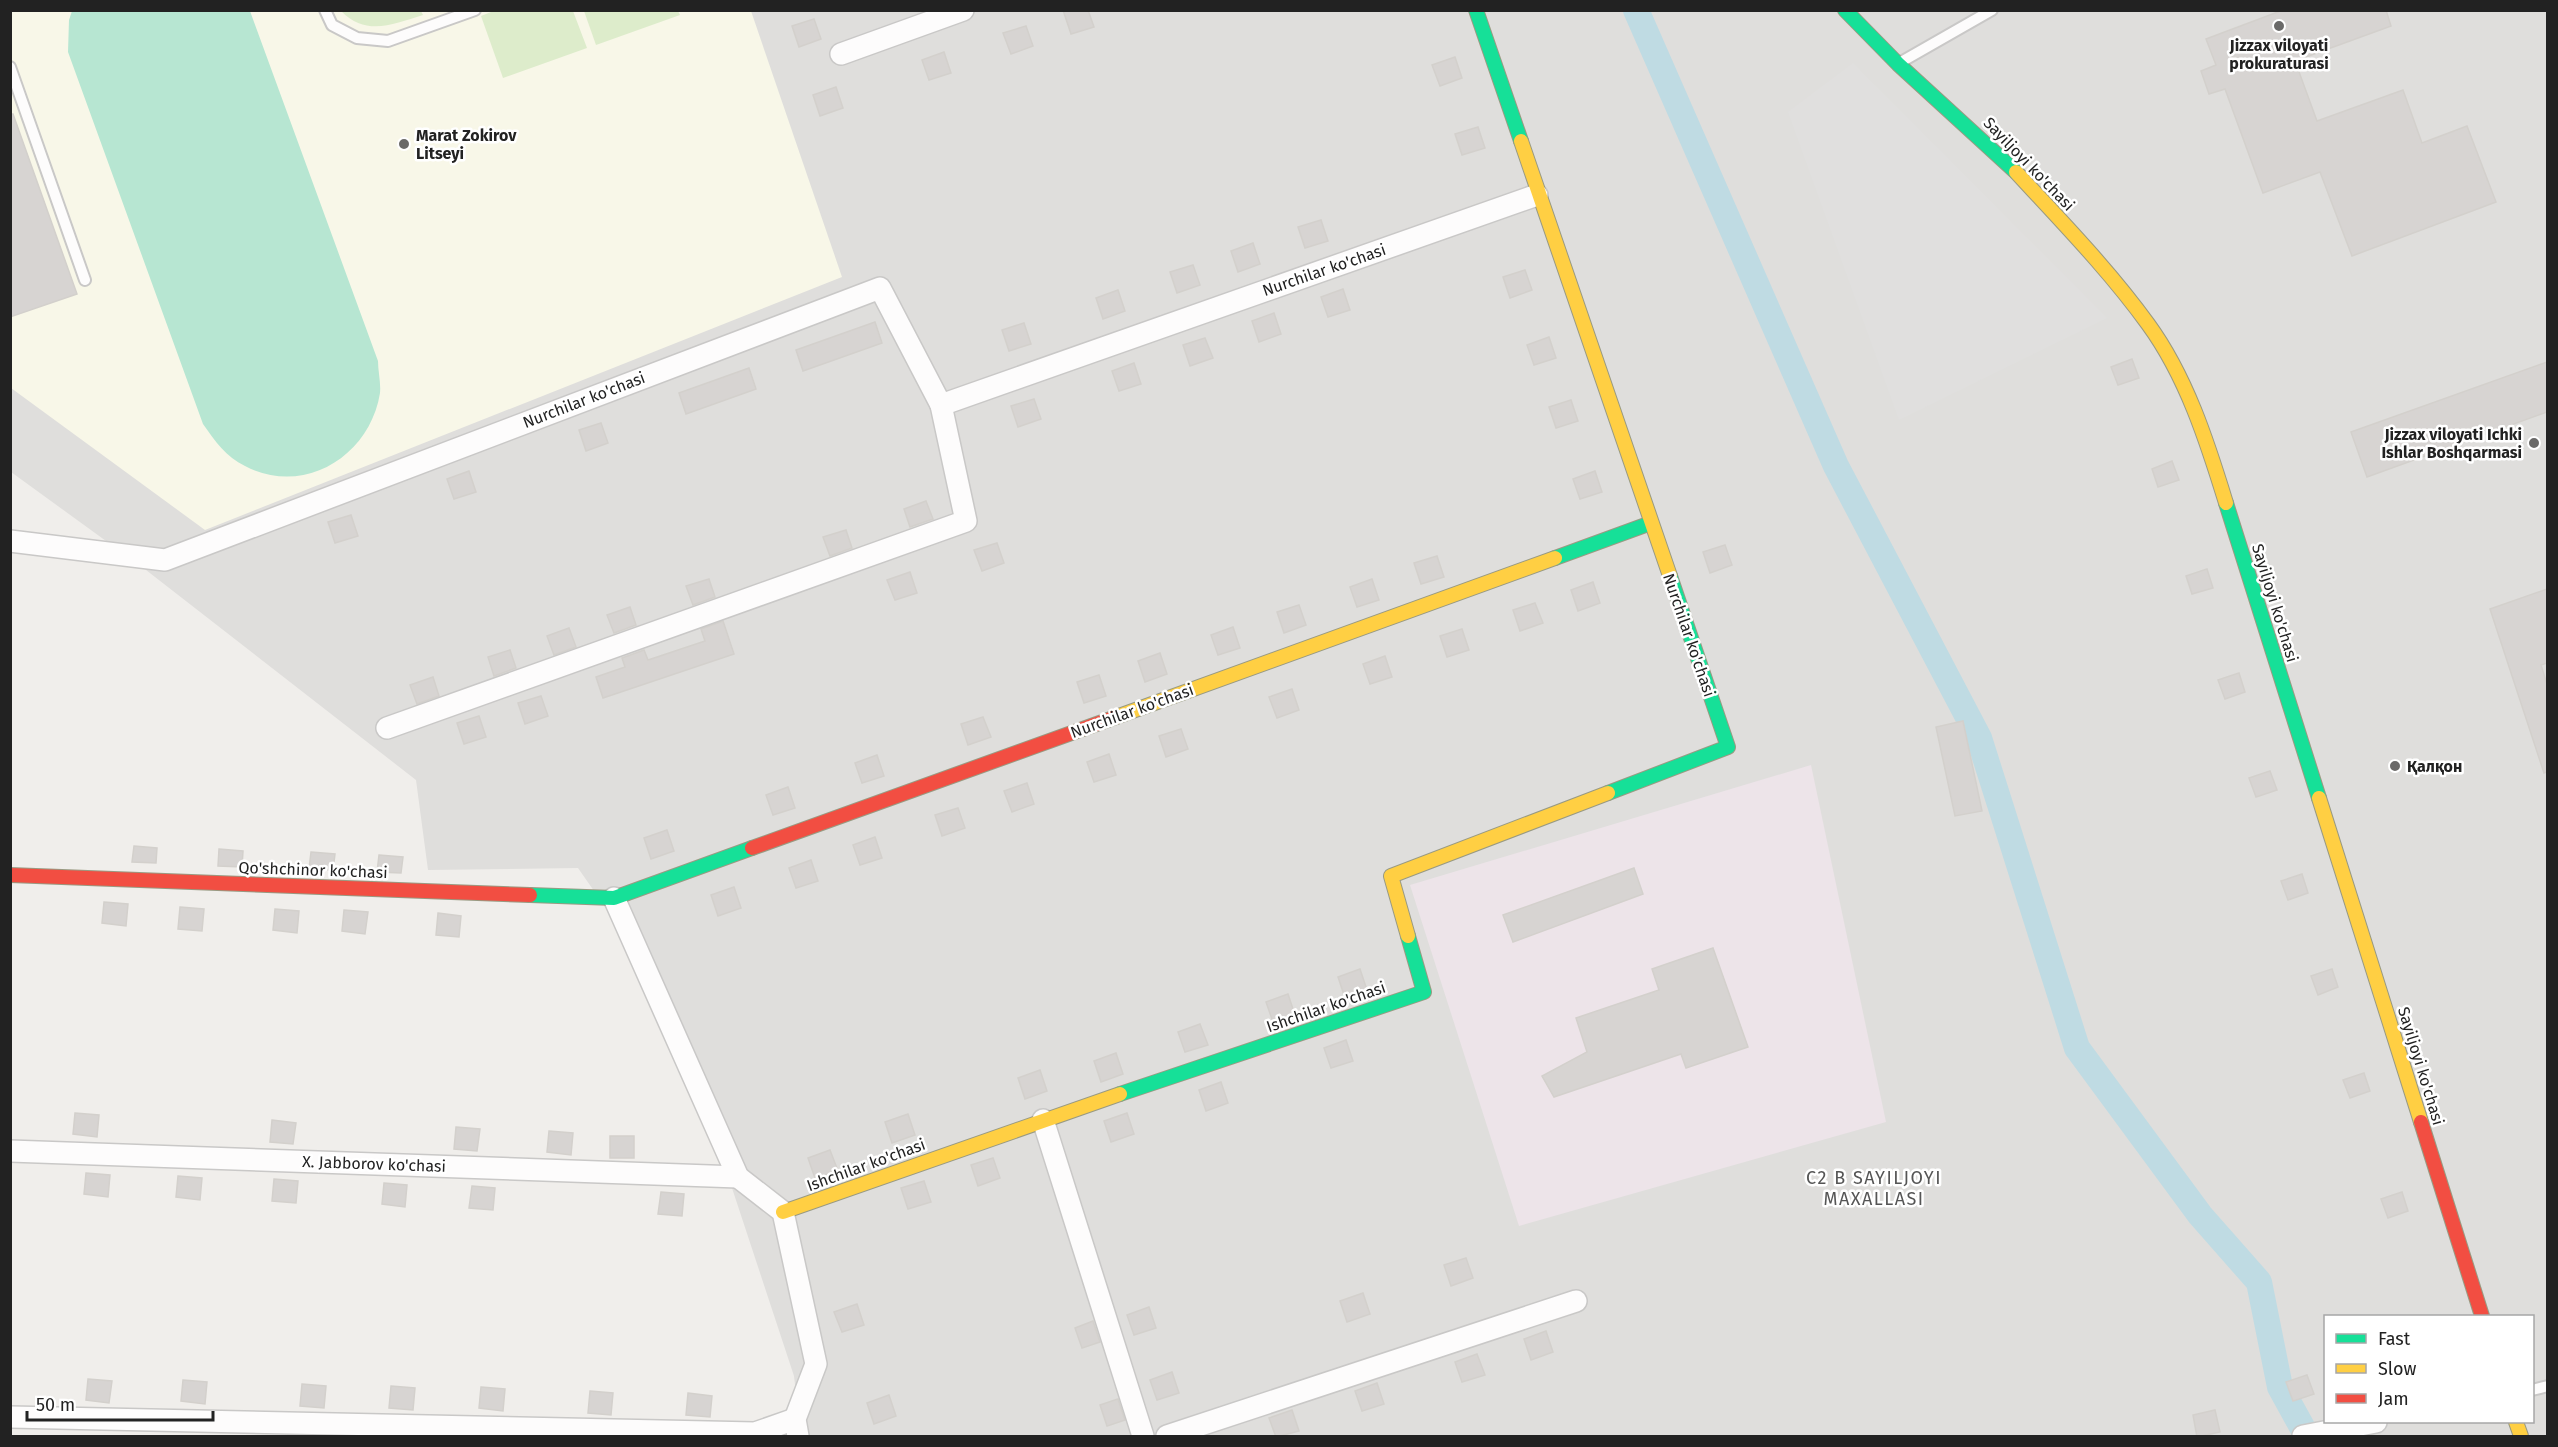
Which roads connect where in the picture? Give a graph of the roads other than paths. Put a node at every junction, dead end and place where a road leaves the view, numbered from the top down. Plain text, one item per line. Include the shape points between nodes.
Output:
1 (326, 10) edge
2 (475, 10) edge
3 (963, 10) edge
4 (1476, 10) edge
5 (1845, 10) edge
6 (1992, 10) edge
7 (841, 54) dead end
8 (1898, 64) junction
9 (10, 67) edge
10 (1537, 195) junction
11 (85, 280) dead end
12 (941, 405) junction
13 (1651, 523) junction
14 (10, 541) edge
15 (387, 728) dead end
16 (1728, 747) joint
17 (10, 875) edge
18 (614, 898) junction
19 (1043, 1120) junction
20 (10, 1151) edge
21 (738, 1177) junction
22 (783, 1212) junction
23 (1576, 1301) dead end
24 (2481, 1315) edge
25 (10, 1417) edge
26 (2366, 1423) edge
27 (796, 1428) edge
28 (1143, 1437) edge
29 (1167, 1437) edge
30 (2303, 1437) edge

1 - 2 lane via 332,25 357,38 388,41
3 - 7 street
4 - 10 street, Nurchilar ko'chasi
5 - 8 street, Sayiljoyi ko'chasi
6 - 8 lane
8 - 24 street, Sayiljoyi ko'chasi via 2003,158 2096,259 2149,325 2182,382 2207,442
9 - 11 lane
10 - 12 street, Nurchilar ko'chasi
10 - 13 street, Nurchilar ko'chasi
12 - 14 street, Nurchilar ko'chasi via 880,288 165,560
12 - 15 street, Nurchilar ko'chasi via 966,521
13 - 16 street, Nurchilar ko'chasi
13 - 18 street, Nurchilar ko'chasi
16 - 19 street, Ishchilar ko'chasi via 1390,876 1424,992
17 - 18 street, Qo'shchinor ko'chasi
18 - 21 street
19 - 22 street, Ishchilar ko'chasi
19 - 28 street
20 - 21 street, X. Jabborov ko'chasi
21 - 22 street
22 - 27 street via 816,1364
23 - 29 street
25 - 27 street via 755,1433
26 - 30 street

